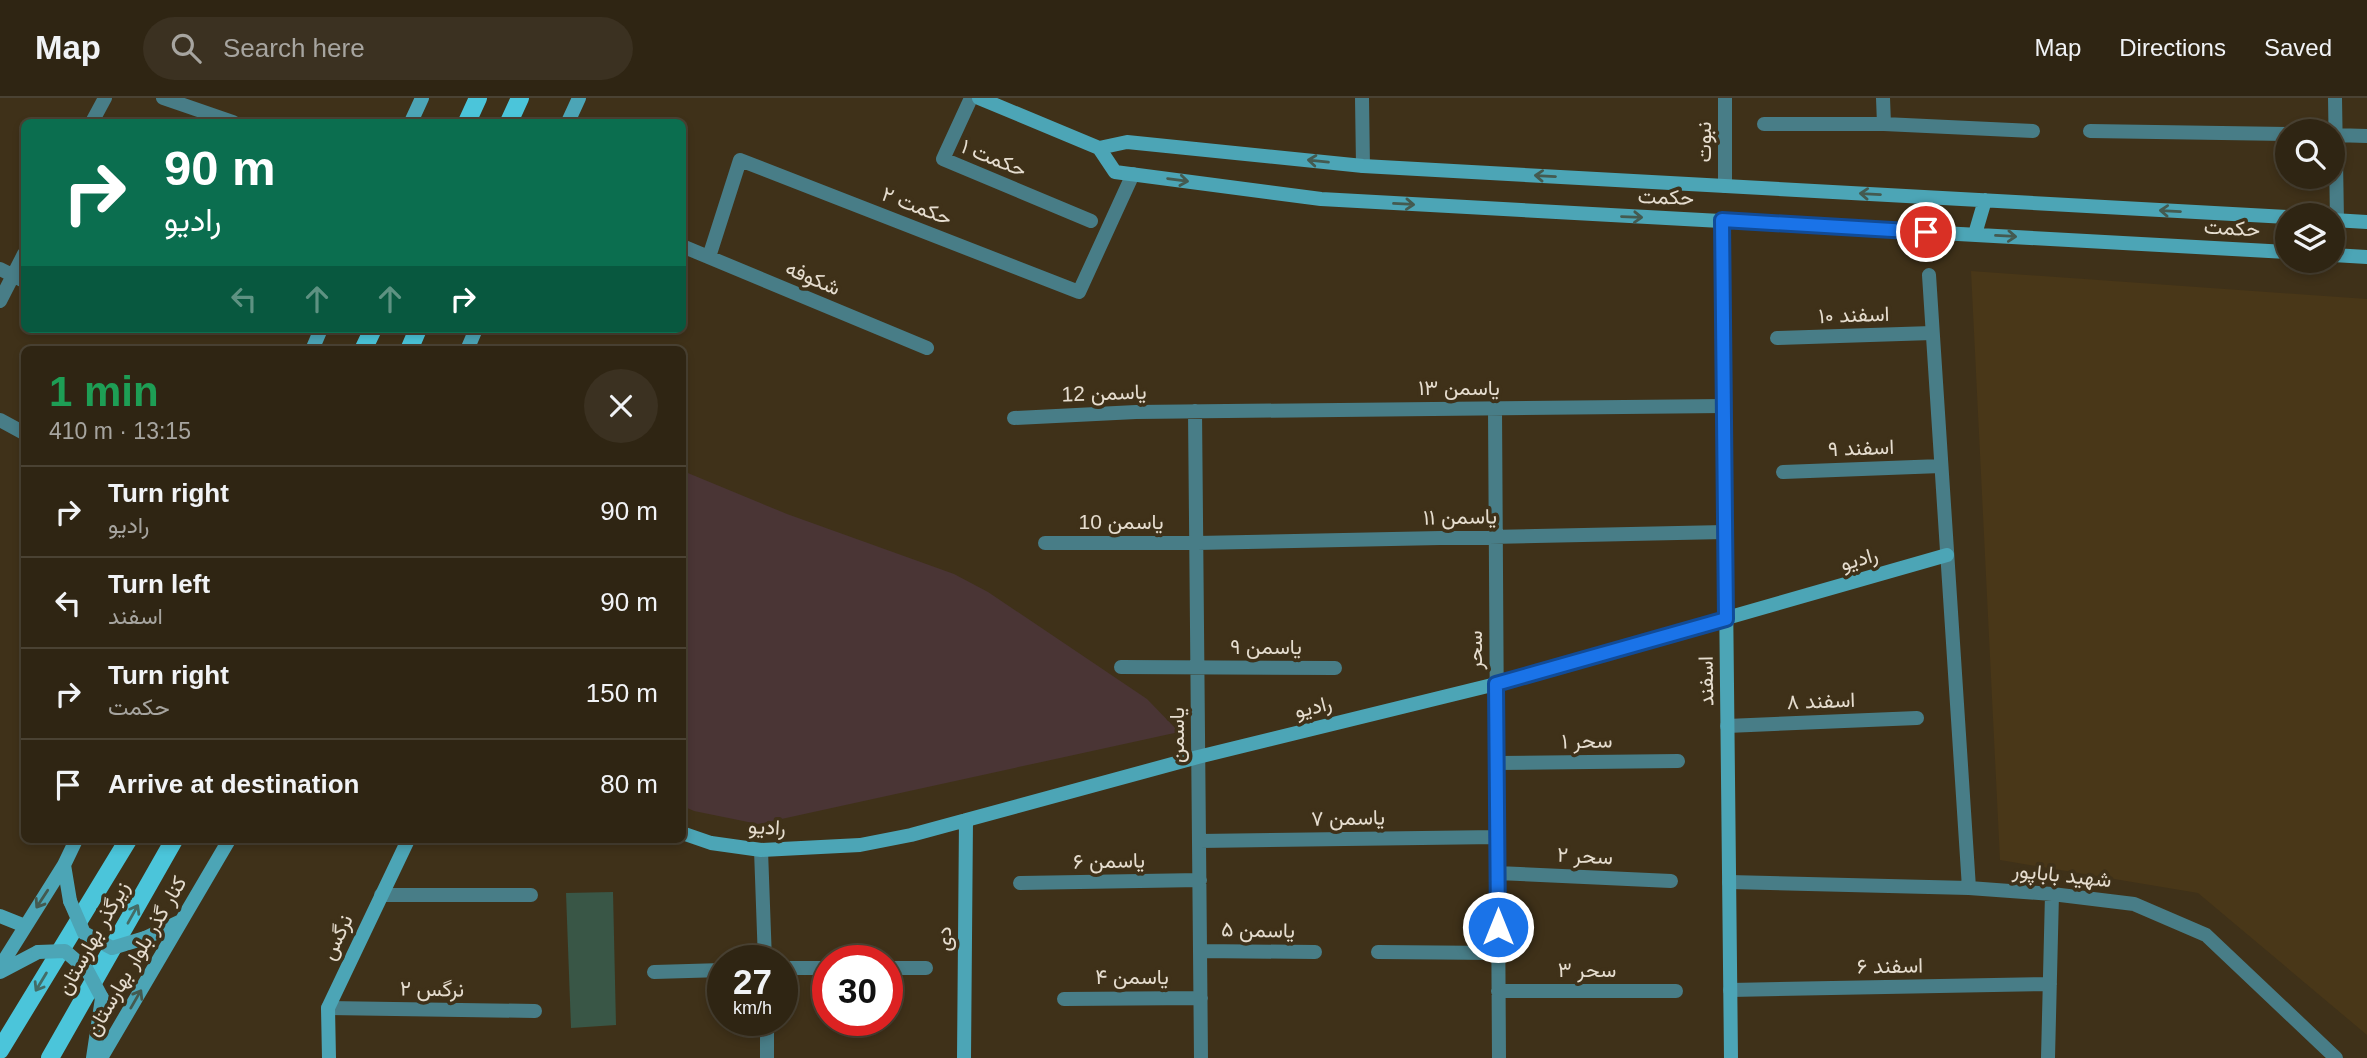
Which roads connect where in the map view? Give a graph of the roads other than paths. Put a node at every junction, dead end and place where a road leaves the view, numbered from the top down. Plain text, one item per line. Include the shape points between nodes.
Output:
1 (105, 98) edge
2 (163, 98) edge
3 (422, 98) edge
4 (478, 98) edge
5 (520, 98) edge
6 (579, 98) edge
7 (971, 98) edge
8 (979, 98) edge
9 (1362, 98) edge
10 (1725, 98) edge
11 (1883, 98) edge
12 (2335, 98) edge
13 (94, 119) edge
14 (224, 119) edge
15 (412, 119) edge
16 (468, 119) edge
17 (510, 119) edge
18 (569, 119) edge
19 (2334, 119) edge
20 (1764, 124) dead end
21 (1884, 124) junction
22 (2034, 131) dead end
23 (2090, 131) dead end
24 (2275, 134) edge
25 (2345, 135) edge
26 (2367, 136) edge
27 (1100, 148) junction
28 (1363, 166) junction
29 (1133, 174) junction
30 (1725, 186) junction
31 (1984, 201) junction
32 (2275, 216) edge
33 (1091, 220) dead end
34 (1722, 220) junction
35 (2345, 221) edge
36 (2367, 222) edge
37 (1975, 234) junction
38 (686, 248) edge
39 (2275, 251) edge
40 (2345, 256) edge
41 (709, 257) junction
42 (2367, 257) edge
43 (13, 275) edge
44 (1928, 275) dead end
45 (0, 302) edge
46 (1932, 333) junction
47 (1776, 338) dead end
48 (927, 348) dead end
49 (1724, 406) junction
50 (1494, 409) junction
51 (1195, 411) junction
52 (1014, 418) dead end
53 (0, 420) edge
54 (21, 431) edge
55 (1941, 466) junction
56 (1783, 472) dead end
57 (1725, 532) junction
58 (1495, 537) junction
59 (1045, 543) dead end
60 (1197, 543) junction
61 (1947, 555) junction
62 (1726, 619) junction
63 (1121, 667) dead end
64 (1198, 668) junction
65 (1335, 668) dead end
66 (1496, 684) junction
67 (1917, 718) dead end
68 (1727, 726) junction
69 (1198, 757) junction
70 (1678, 761) dead end
71 (1497, 763) junction
72 (966, 820) junction
73 (686, 834) edge
74 (1497, 838) junction
75 (1199, 841) junction
76 (75, 843) edge
77 (126, 843) edge
78 (172, 843) edge
79 (227, 843) edge
80 (406, 843) edge
81 (761, 850) junction
82 (64, 865) junction
83 (1497, 873) junction
84 (1199, 880) junction
85 (1671, 881) dead end
86 (1729, 882) junction
87 (1020, 883) dead end
88 (1969, 888) junction
89 (2052, 894) junction
90 (380, 895) junction
91 (531, 895) dead end
92 (0, 916) edge
93 (182, 920) junction
94 (25, 926) junction
95 (764, 945) edge
96 (1200, 951) junction
97 (1315, 952) dead end
98 (1378, 952) dead end
99 (1498, 953) junction
100 (903, 968) edge
101 (926, 968) dead end
102 (0, 969) edge
103 (707, 970) edge
104 (654, 972) dead end
105 (2050, 984) junction
106 (1730, 990) junction
107 (1498, 991) junction
108 (1676, 991) dead end
109 (1200, 998) junction
110 (1064, 999) dead end
111 (328, 1008) junction
112 (535, 1011) dead end
113 (767, 1036) edge
114 (0, 1050) edge
115 (50, 1058) edge
116 (93, 1058) edge
117 (101, 1058) edge
118 (329, 1058) edge
119 (767, 1058) edge
120 (964, 1058) edge
121 (1201, 1058) edge
122 (1499, 1058) edge
123 (1731, 1058) edge
124 (2048, 1058) edge
125 (2336, 1058) edge

1 - 13 street
2 - 14 street
3 - 15 street
4 - 16 main road
5 - 17 main road
6 - 18 street
7 - 33 street, حکمت ۱ via 943,159
8 - 27 street, حکمت
9 - 28 street
10 - 30 street, نبوت
11 - 21 street
12 - 19 street
20 - 21 street
21 - 22 street
23 - 24 street
25 - 26 street
28 -> 27 street, حکمت via 1127,142
27 - 29 street, حکمت via 1115,172
30 -> 28 street, حکمت
29 -> 34 street, حکمت via 1321,199
29 - 41 street, حکمت ۲ via 1079,292 740,160
31 -> 30 street, حکمت
32 -> 31 street, حکمت
31 - 37 street
34 - 37 street, حکمت
34 - 49 street, اسفند
35 - 36 street
37 -> 39 street, حکمت
38 - 41 street, شکوفه
40 - 42 street
41 - 48 street, شکوفه
43 - 45 street
44 - 46 street
46 - 47 street, اسفند ۱۰
46 - 55 street
49 - 50 street, یاسمن ۱۳
49 - 57 street, اسفند
50 - 51 street, یاسمن ۱۳
50 - 58 street, سحر
51 - 52 street, یاسمن 12
51 - 60 street, یاسمن
53 - 54 street
55 - 56 street, اسفند ۹
55 - 61 street
57 - 58 street, یاسمن ۱۱
57 - 62 street, اسفند
58 - 60 street, یاسمن ۱۱
58 - 66 street, سحر
59 - 60 street, یاسمن 10
60 - 64 street, یاسمن
61 - 62 street, رادیو
61 - 88 street
62 - 66 street, رادیو
62 - 68 street, اسفند
63 - 64 street, یاسمن ۹
64 - 65 street, یاسمن ۹
64 - 69 street, یاسمن
66 - 69 street, رادیو
66 - 71 street, سحر
67 - 68 street, اسفند ۸
68 - 86 street, اسفند
69 - 72 street, رادیو
69 - 75 street, یاسمن
70 - 71 street, سحر ۱
71 - 74 street, سحر
72 - 81 street, رادیو via 860,845
72 - 120 street, دی
73 - 81 street, رادیو
74 - 75 street, یاسمن ۷
74 - 83 street, سحر
75 - 84 street, یاسمن
76 - 82 street
77 -> 114 main road, زیرگذر بهارستان
115 -> 78 main road, زیرگذر بهارستان
79 - 93 street, کنار گذر بلوار بهارستان
80 - 90 street, نرگس
81 - 95 street
82 - 93 street, bridge via 70,901 84,933 112,948
82 -> 94 street
83 - 85 street, سحر ۲
83 - 99 street, سحر
84 - 87 street, یاسمن ۶
84 - 96 street, یاسمن
86 - 88 street, شهید باباپور
86 - 106 street, اسفند
88 - 89 street, شهید باباپور
89 - 105 street
89 - 125 street, شهید باباپور via 2134,904 2206,935
90 - 91 street
90 - 111 street, نرگس
92 - 94 street
117 -> 93 street, کنار گذر بلوار بهارستان
94 - 102 street
96 - 97 street, یاسمن ۵
96 - 109 street, یاسمن
98 - 99 street
99 - 107 street, سحر
100 - 101 street
102 - 116 street, bridge via 38,952 65,951 87,970 102,998
103 - 104 street
105 - 106 street, اسفند ۶
105 - 124 street
106 - 123 street, اسفند
107 - 108 street, سحر ۳
107 - 122 street, سحر
109 - 110 street, یاسمن ۴
109 - 121 street, یاسمن
111 - 112 street, نرگس ۲
111 - 118 street, نرگس
113 - 119 street

